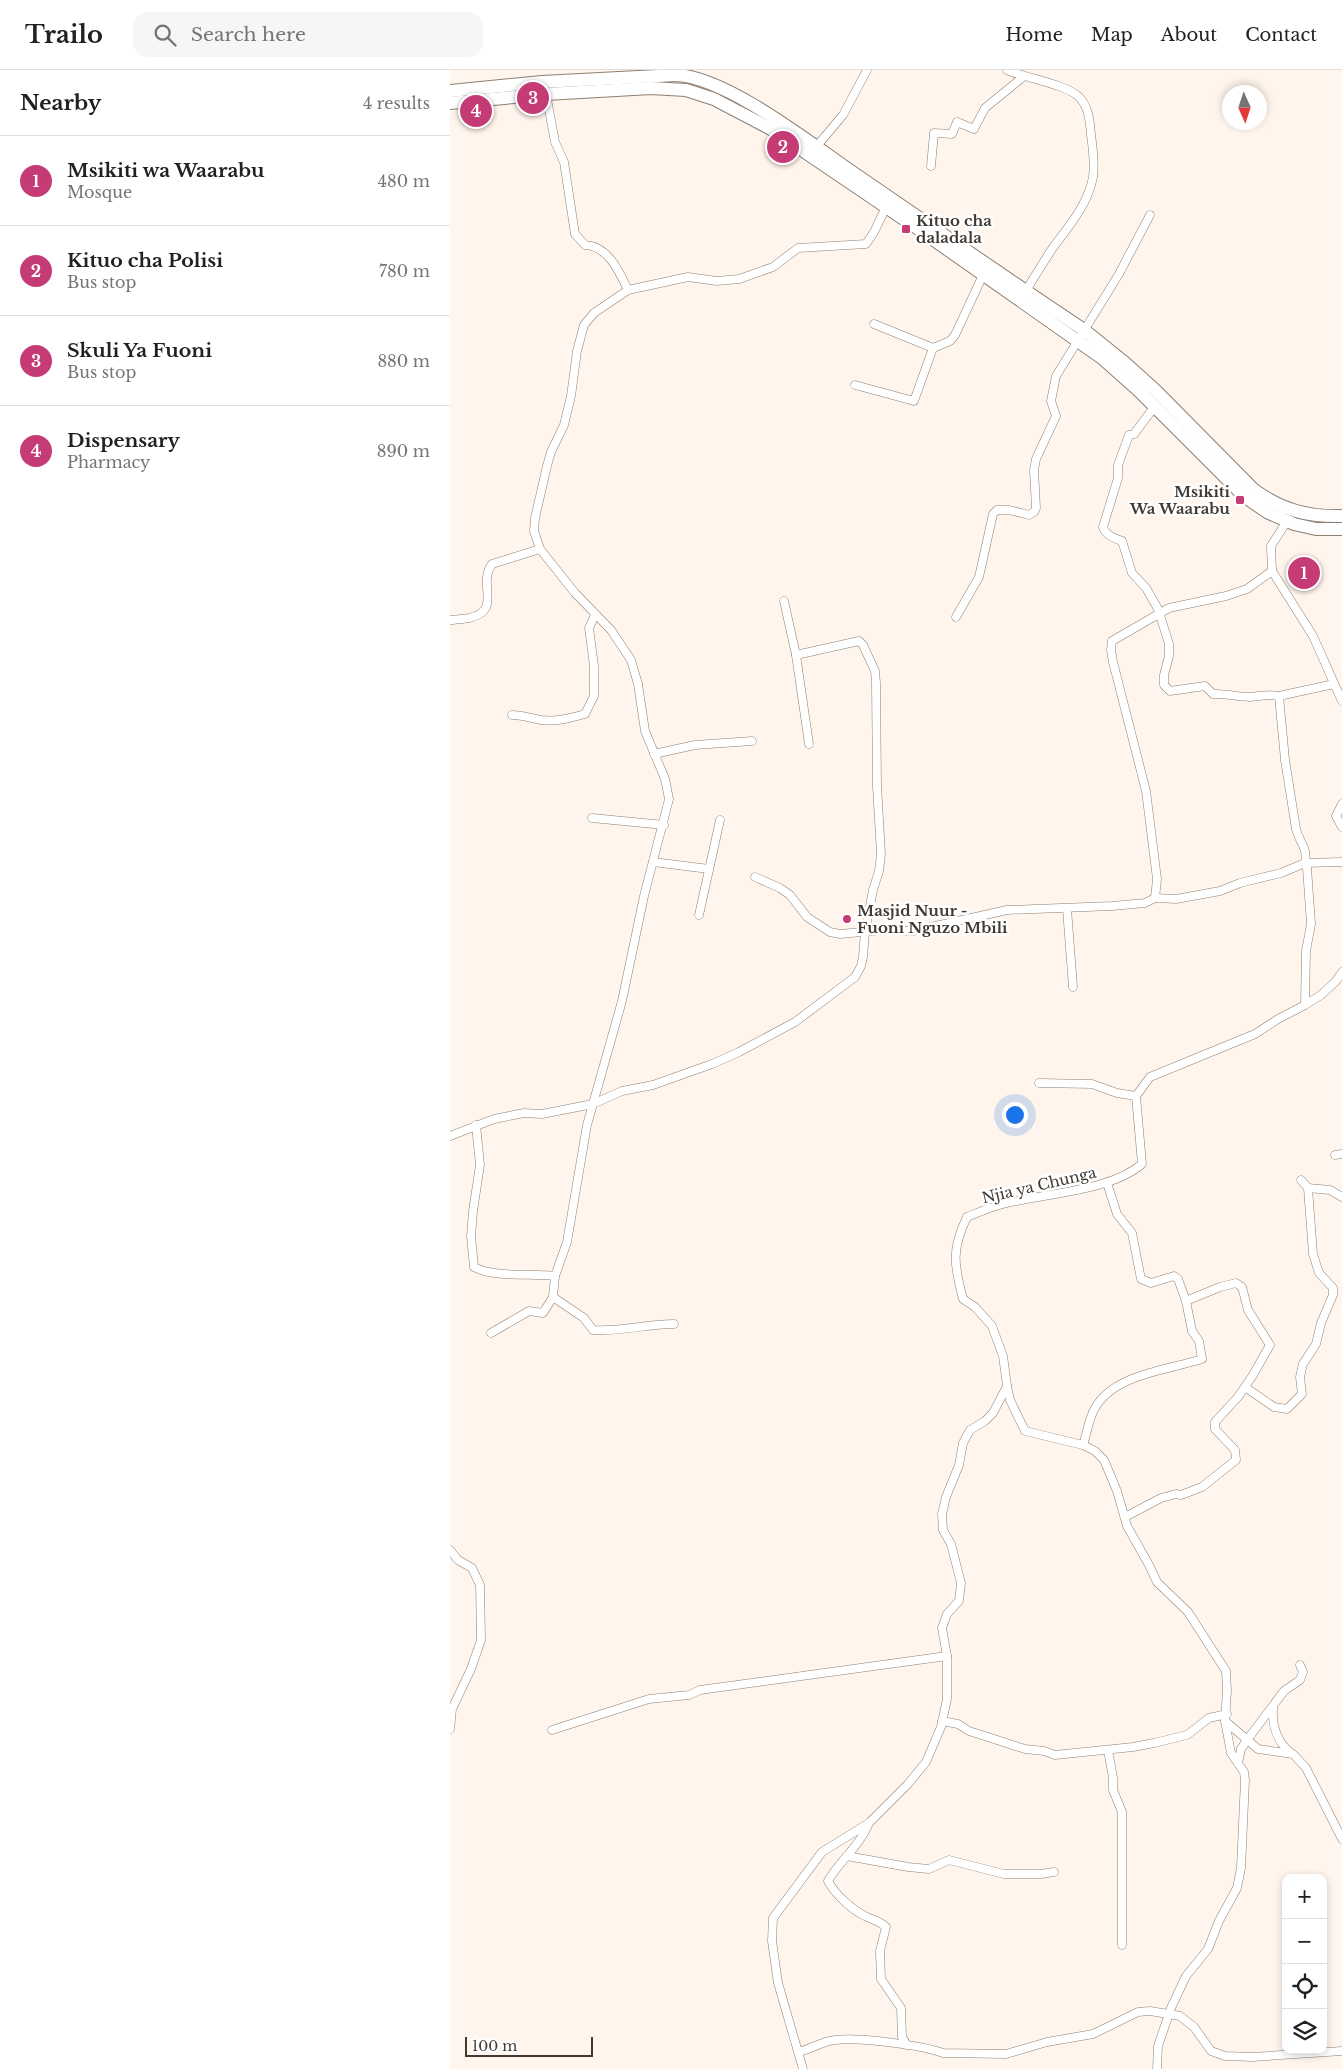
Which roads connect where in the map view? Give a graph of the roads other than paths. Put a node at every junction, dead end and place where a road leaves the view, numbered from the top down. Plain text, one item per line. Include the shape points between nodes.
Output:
1 (672, 70) edge
2 (705, 70) edge
3 (867, 70) edge
4 (1007, 70) edge
5 (589, 75) edge
6 (651, 76) junction
7 (1023, 77) junction
8 (716, 85) junction
9 (450, 91) edge
10 (546, 94) junction
11 (450, 103) edge
12 (816, 147) junction
13 (931, 166) dead end
14 (886, 207) junction
15 (1150, 215) dead end
16 (983, 275) junction
17 (628, 290) junction
18 (1026, 291) junction
19 (874, 324) dead end
20 (1080, 335) junction
21 (933, 348) junction
22 (855, 385) dead end
23 (1155, 406) junction
24 (1342, 516) edge
25 (1287, 521) junction
26 (1342, 529) edge
27 (540, 549) junction
28 (1272, 571) junction
29 (784, 601) dead end
30 (1160, 614) junction
31 (596, 615) junction
32 (956, 617) dead end
33 (450, 620) edge
34 (796, 655) junction
35 (1334, 684) junction
36 (1278, 696) junction
37 (1342, 700) edge
38 (512, 716) dead end
39 (752, 741) dead end
40 (809, 744) dead end
41 (654, 754) junction
42 (1342, 804) edge
43 (592, 818) dead end
44 (720, 820) dead end
45 (664, 825) junction
46 (1342, 827) edge
47 (653, 862) junction
48 (1342, 862) edge
49 (1305, 864) junction
50 (709, 869) junction
51 (755, 877) dead end
52 (1155, 898) junction
53 (1067, 909) junction
54 (699, 915) dead end
55 (865, 932) junction
56 (1342, 972) edge
57 (1073, 987) dead end
58 (1305, 1005) junction
59 (1039, 1083) dead end
60 (1136, 1096) junction
61 (593, 1104) junction
62 (476, 1125) junction
63 (450, 1136) edge
64 (1301, 1180) dead end
65 (1107, 1183) junction
66 (1308, 1188) junction
67 (1342, 1197) edge
68 (555, 1276) junction
69 (553, 1297) junction
70 (1186, 1301) junction
71 (674, 1324) dead end
72 (491, 1332) dead end
73 (1007, 1386) junction
74 (1245, 1387) junction
75 (1083, 1444) junction
76 (1125, 1517) junction
77 (450, 1550) edge
78 (947, 1656) junction
79 (1300, 1665) dead end
80 (1273, 1707) junction
81 (1226, 1718) junction
82 (942, 1721) junction
83 (450, 1729) edge
84 (552, 1730) dead end
85 (1247, 1740) junction
86 (1108, 1750) junction
87 (1293, 1754) junction
88 (1238, 1763) junction
89 (869, 1823) junction
90 (1342, 1839) edge
91 (847, 1856) junction
92 (1054, 1872) dead end
93 (1122, 1945) dead end
94 (1169, 2013) junction
95 (907, 2045) junction
96 (1342, 2051) edge
97 (799, 2052) junction
98 (803, 2069) edge
99 (1157, 2069) edge

1 - 6 main road
2 - 8 main road
3 - 12 street via 843,115
4 - 7 street
5 - 6 main road
5 - 9 main road
6 - 8 main road via 690,76
7 - 13 street via 986,108 974,129 957,122 952,134 934,133
7 - 18 street via 1066,89 1079,97 1088,112 1094,160 1088,194
8 - 12 main road
10 - 11 main road
10 - 14 main road via 651,88 686,90 714,99 771,129
10 - 17 street via 555,142 564,162 574,234 585,245 595,246 609,257
12 - 18 main road
14 - 16 main road
14 - 17 street via 866,244 798,248 773,268 739,279 716,281 688,277
15 - 20 street via 1119,274
16 - 20 main road
16 - 21 street via 955,335 950,341
17 - 27 street via 594,313 584,325 564,425 552,452 535,518 534,531
18 - 20 main road
19 - 21 street
20 - 23 main road
20 - 24 main road via 1126,363 1254,490 1287,509 1313,515
20 - 32 street via 1056,376 1051,401 1056,416 1035,465 1036,508 1029,514 997,510 993,514 979,578
21 - 22 street via 914,401
23 - 25 main road via 1245,497
23 - 30 street via 1134,434 1129,435 1103,527 1110,536 1122,541 1132,573 1146,588
25 - 26 main road via 1316,529
25 - 28 street via 1271,546
27 - 31 street
27 - 33 street via 492,564 487,570 488,606 483,613
28 - 30 street via 1247,589 1169,608
28 - 35 street via 1313,636
29 - 34 street
30 - 36 street via 1169,644 1164,685 1170,691 1205,686 1213,694
30 - 52 street via 1112,641 1110,650 1146,791 1157,879
31 - 38 street via 590,628 594,696 585,714 552,720
31 - 41 street via 614,634 631,660 645,731
34 - 40 street
34 - 55 street via 859,641 875,671 881,854
35 - 36 street
35 - 37 street
36 - 49 street via 1285,760 1298,838 1305,850
39 - 41 street via 695,744
41 - 45 street via 665,779 669,799
42 - 46 street via 1336,816
43 - 45 street
44 - 50 street
45 - 47 street
47 - 50 street
47 - 61 street
48 - 49 street
49 - 52 street via 1220,891
49 - 58 street via 1311,924 1306,951
50 - 54 street
51 - 55 street via 790,895 807,917 830,932
52 - 53 street via 1136,904
53 - 55 street via 1007,910 922,929
53 - 57 street
55 - 61 street via 863,957 855,977 795,1022 712,1064 653,1085 622,1091
56 - 58 street via 1321,995
58 - 60 street via 1255,1034 1150,1077
59 - 60 street via 1092,1084
60 - 65 street, Njia ya Chunga via 1142,1164
61 - 62 street via 542,1114 524,1113
61 - 68 street via 567,1242
62 - 63 street
62 - 68 street via 480,1165 473,1211 474,1267 511,1274
64 - 66 street
65 - 70 street via 1116,1214 1132,1233 1142,1280 1152,1283 1174,1276
65 - 73 street, Njia ya Chunga via 996,1206 967,1217 959,1234 954,1264 963,1299 992,1326 1003,1356
66 - 67 street via 1330,1190
66 - 74 street via 1313,1254 1319,1273 1333,1288 1333,1295 1316,1344 1303,1364 1300,1377 1302,1394 1286,1409 1274,1407
68 - 69 street
69 - 71 street via 584,1318 593,1330
69 - 72 street via 543,1313 529,1311
70 - 74 street via 1236,1283 1242,1287 1248,1310 1270,1342
70 - 75 street via 1202,1359 1124,1381 1104,1396 1095,1408
73 - 75 street via 1025,1431
73 - 78 street via 993,1413 970,1430 963,1443 944,1505 943,1530 951,1544 961,1583 959,1601 947,1614 942,1628
74 - 76 street via 1215,1422 1215,1430 1235,1450 1236,1460 1202,1487 1161,1498
75 - 76 street via 1104,1460
76 - 81 street via 1156,1582 1188,1612 1226,1671
77 - 83 street via 458,1560 472,1568 480,1585 481,1640 452,1709
78 - 82 street via 947,1699
78 - 84 street via 650,1699
79 - 80 street via 1303,1672 1300,1680 1284,1691
80 - 85 street
80 - 87 street via 1277,1734
81 - 85 street
81 - 86 street via 1208,1718 1188,1735
81 - 88 street via 1231,1753
82 - 86 street via 1025,1749 1055,1755
82 - 89 street via 926,1762
85 - 87 street via 1258,1749
85 - 88 street
86 - 93 street via 1113,1790 1122,1812
87 - 90 street via 1306,1768
88 - 94 street via 1245,1780 1241,1868 1237,1888 1208,1949 1186,1976
89 - 91 street
89 - 97 street via 822,1852 773,1918 772,1941 778,1982
91 - 92 street via 915,1868 928,1869 950,1860 1004,1874
91 - 95 street via 828,1881 854,1909 886,1927 880,1951 881,1979 901,2008 902,2037
94 - 95 street via 1138,2012 1093,2034 1047,2042 1006,2054 943,2053
94 - 96 street via 1194,2027 1211,2051 1225,2056
94 - 99 street via 1158,2046
95 - 97 street via 849,2039 834,2040
97 - 98 street

